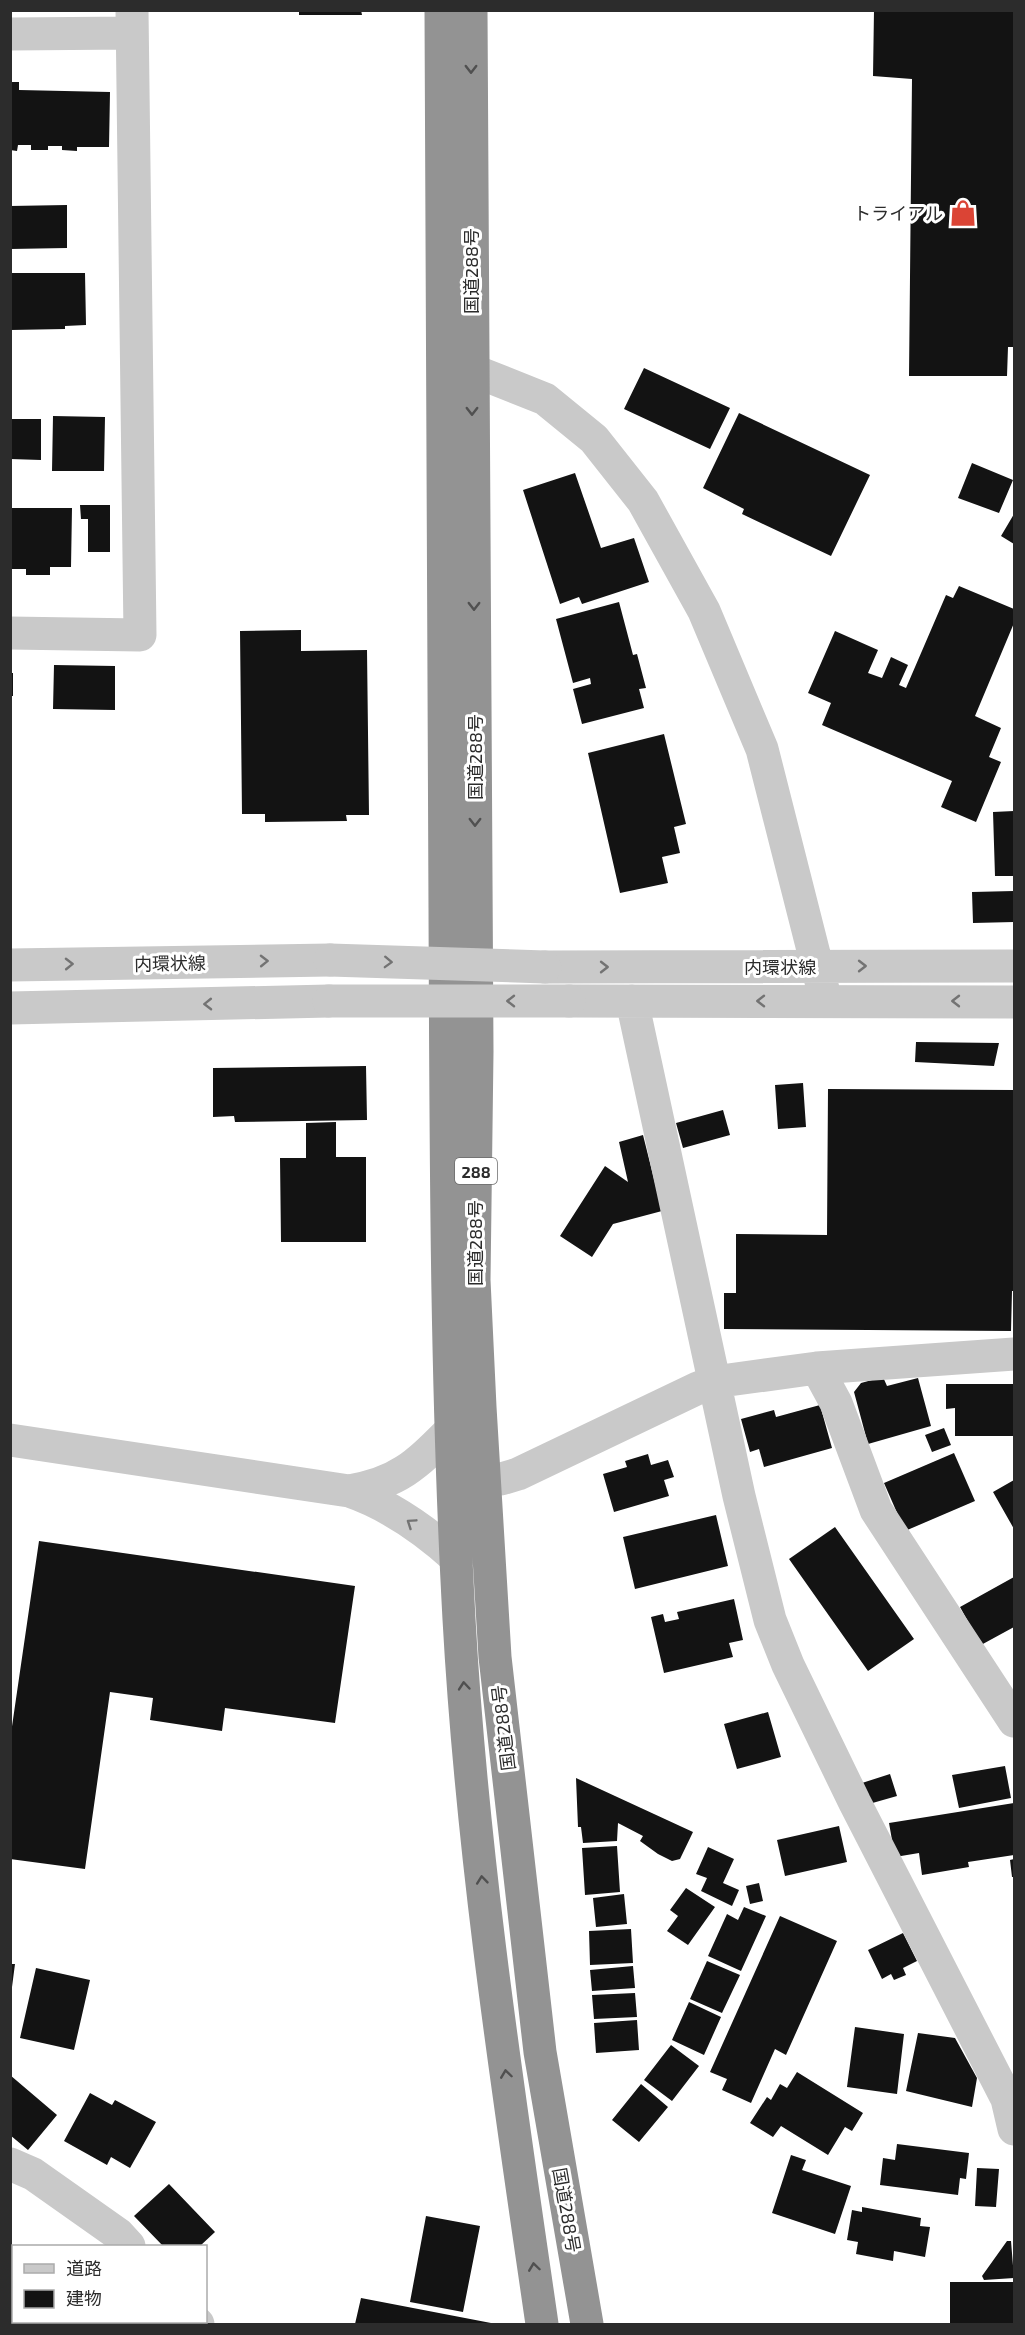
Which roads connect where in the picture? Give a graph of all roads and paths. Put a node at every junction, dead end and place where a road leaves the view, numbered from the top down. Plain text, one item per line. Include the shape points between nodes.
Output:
1 (441, 10) edge
2 (471, 10) edge
3 (132, 22) edge
4 (10, 34) edge
5 (456, 371) junction
6 (10, 633) edge
7 (10, 965) edge
8 (1014, 966) edge
9 (818, 967) junction
10 (632, 1001) junction
11 (826, 1001) junction
12 (1014, 1002) edge
13 (10, 1008) edge
14 (1014, 1354) edge
15 (817, 1368) junction
16 (714, 1382) junction
17 (451, 1430) junction
18 (10, 1440) edge
19 (485, 1479) junction
20 (349, 1491) junction
21 (457, 1559) junction
22 (1014, 1721) edge
23 (1012, 2106) edge
24 (10, 2164) edge
25 (127, 2245) edge
26 (542, 2325) edge
27 (587, 2325) edge

1 - 5 highway, 国道288号 / 288
2 -> 5 highway, 国道288号 / 288
3 - 4 street
3 - 6 street via 140,635
5 - 9 street via 545,399 594,440 643,501 704,611 762,749
5 - 17 highway, 国道288号 / 288 via 445,1020
5 -> 19 highway, 国道288号 / 288 via 477,1052 474,1280
7 -> 9 street, 内環状線, bridge via 330,960 545,967
9 -> 8 street, 内環状線
9 - 11 street
11 -> 10 street, 内環状線
10 -> 13 street, 内環状線, bridge via 329,1001
10 - 16 street
12 -> 11 street, 内環状線
14 - 15 street
15 - 16 street
15 - 22 street via 836,1403 876,1510
16 - 19 street via 518,1474
16 - 23 street via 770,1620 788,1665
17 - 20 street via 420,1461 395,1477 374,1487
17 - 21 highway, 国道288号 / 288
18 - 20 street
19 - 27 highway, 国道288号 / 288 via 495,1657 540,2052
21 -> 20 street via 390,1509
26 -> 21 highway, 国道288号 / 288 via 498,2018 476,1823
24 - 25 street via 33,2174 118,2234

